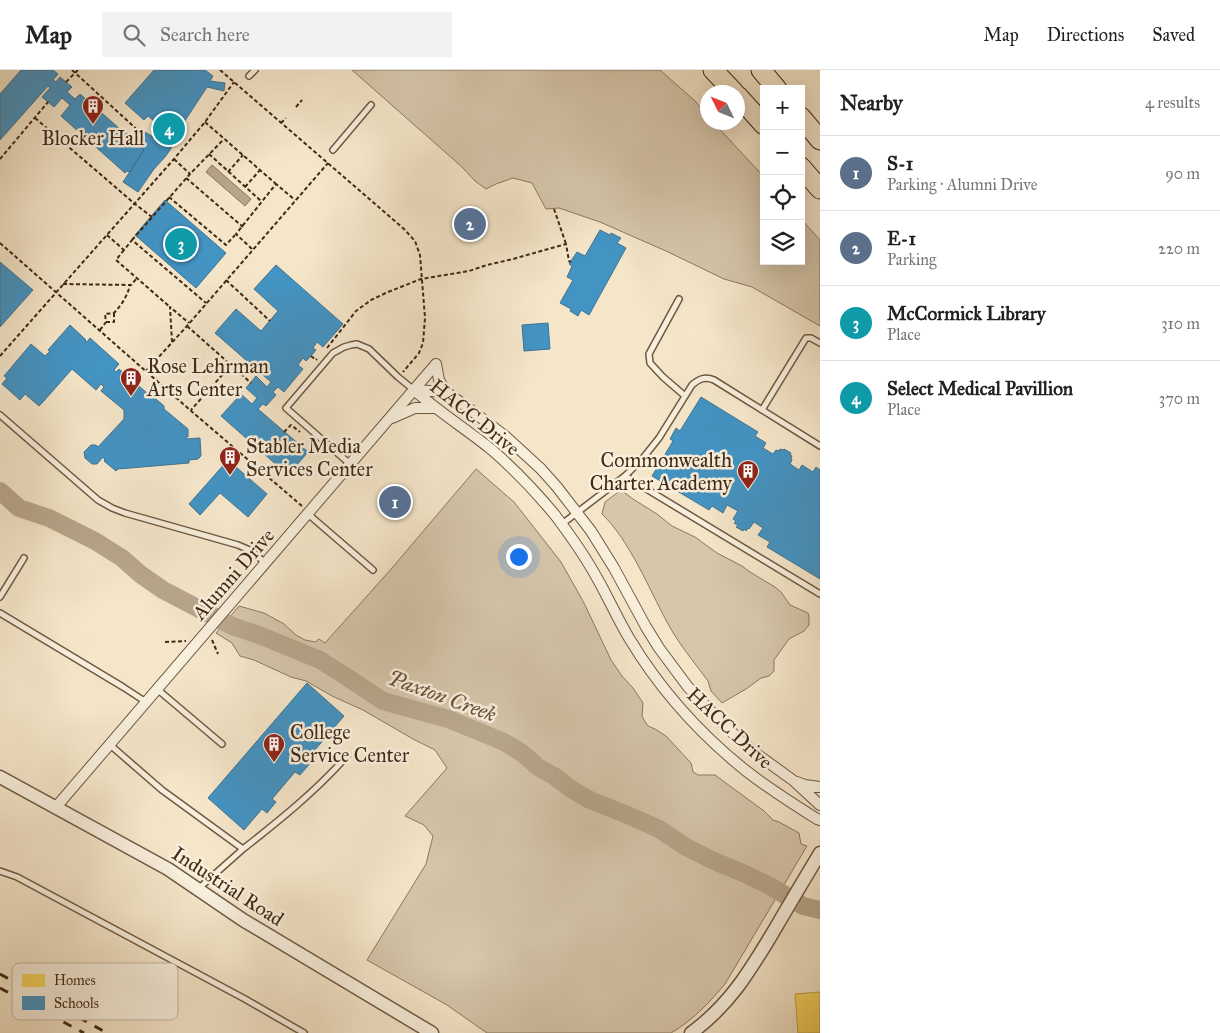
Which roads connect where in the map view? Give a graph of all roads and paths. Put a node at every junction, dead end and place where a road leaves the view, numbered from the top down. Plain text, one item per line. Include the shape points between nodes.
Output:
1 (72, 70) edge
2 (220, 70) edge
3 (255, 70) edge
4 (713, 70) edge
5 (761, 70) edge
6 (77, 71) edge
7 (249, 76) dead end
8 (66, 82) dead end
9 (234, 82) junction
10 (727, 85) edge
11 (774, 85) edge
12 (302, 100) dead end
13 (48, 102) dead end
14 (745, 104) edge
15 (371, 105) dead end
16 (296, 107) dead end
17 (35, 118) junction
18 (286, 118) dead end
19 (760, 121) edge
20 (205, 122) junction
21 (805, 122) edge
22 (281, 123) junction
23 (143, 135) dead end
24 (224, 139) junction
25 (820, 140) edge
26 (333, 150) dead end
27 (209, 154) junction
28 (243, 155) junction
29 (0, 159) edge
30 (174, 159) junction
31 (328, 162) junction
32 (260, 170) junction
33 (228, 172) junction
34 (805, 172) edge
35 (190, 174) junction
36 (186, 178) junction
37 (276, 184) junction
38 (245, 187) junction
39 (820, 189) edge
40 (169, 197) junction
41 (295, 200) junction
42 (262, 202) junction
43 (135, 204) junction
44 (554, 209) dead end
45 (152, 217) junction
46 (242, 227) junction
47 (236, 234) junction
48 (106, 235) junction
49 (132, 240) junction
50 (0, 243) edge
51 (566, 244) junction
52 (252, 249) junction
53 (124, 250) junction
54 (571, 262) dead end
55 (137, 278) junction
56 (421, 279) junction
57 (226, 280) junction
58 (63, 284) junction
59 (130, 285) junction
60 (56, 292) junction
61 (679, 299) dead end
62 (206, 303) junction
63 (170, 307) junction
64 (114, 313) junction
65 (270, 320) dead end
66 (106, 322) junction
67 (189, 323) junction
68 (187, 326) junction
69 (100, 330) junction
70 (172, 342) junction
71 (820, 343) edge
72 (326, 349) dead end
73 (321, 354) dead end
74 (0, 356) edge
75 (311, 356) dead end
76 (231, 365) junction
77 (146, 371) junction
78 (400, 375) junction
79 (250, 383) dead end
80 (414, 390) junction
81 (446, 392) junction
82 (686, 396) junction
83 (435, 408) junction
84 (190, 410) junction
85 (762, 410) junction
86 (0, 415) edge
87 (387, 421) junction
88 (284, 432) dead end
89 (306, 437) dead end
90 (820, 446) edge
91 (350, 464) junction
92 (625, 476) junction
93 (305, 510) junction
94 (578, 512) junction
95 (562, 524) junction
96 (24, 558) dead end
97 (265, 563) junction
98 (373, 570) dead end
99 (820, 594) edge
100 (0, 597) edge
101 (0, 613) edge
102 (211, 633) junction
103 (186, 641) dead end
104 (166, 642) dead end
105 (218, 654) dead end
106 (157, 689) junction
107 (146, 702) junction
108 (109, 744) junction
109 (222, 744) dead end
110 (347, 756) dead end
111 (0, 777) edge
112 (794, 781) junction
113 (820, 787) edge
114 (820, 805) edge
115 (56, 807) junction
116 (820, 820) edge
117 (243, 849) junction
118 (820, 853) edge
119 (0, 870) edge
120 (198, 889) junction
121 (177, 963) edge
122 (178, 964) edge
123 (699, 1031) edge
124 (304, 1033) edge
125 (432, 1033) edge

1 - 6 path
2 - 9 path
3 - 7 lane
4 - 10 highway
5 - 11 highway
6 - 8 path
6 - 23 path
9 - 20 path
9 - 22 path
12 - 16 path
13 - 17 path
14 - 19 highway
15 - 26 lane
17 - 29 path
17 - 43 path
18 - 22 path
20 - 24 path
20 - 30 path
21 - 25 highway
22 - 31 path
24 - 27 path
24 - 28 path
27 - 33 path
27 - 35 path
28 - 32 path
28 - 33 path
30 - 35 path
30 - 43 path
31 - 41 path
31 - 56 path via 415,241 420,255
32 - 37 path
32 - 38 path
33 - 38 path
34 - 39 highway
35 - 36 path
36 - 40 path
36 - 46 path
37 - 41 path
37 - 42 path
38 - 42 path
40 - 45 path
40 - 47 path via 226,245
41 - 52 path
42 - 46 path
43 - 45 path
43 - 48 path
44 - 51 path
45 - 49 path
46 - 47 path
47 - 52 path
48 - 53 path
48 - 58 path
49 - 53 path
49 - 62 path
50 - 60 path
51 - 54 path
51 - 56 path via 460,273
52 - 57 path
53 - 55 path via 116,260
55 - 59 path
55 - 63 path
56 - 72 path via 371,300 356,311
56 - 78 path via 425,318 423,343
57 - 62 path
57 - 65 path
58 - 59 path
58 - 60 path
59 - 64 path via 126,298
60 - 69 path
60 - 74 path
61 - 82 lane via 649,354 650,363
62 - 67 path
63 - 67 path
63 - 70 path
64 - 66 path via 106,314
64 - 66 path via 114,322
66 - 69 path
67 - 68 path
68 - 70 path
68 - 76 path
69 - 77 path
70 - 77 path
71 - 85 lane via 806,338
73 - 75 path via 316,360
76 - 79 path
76 - 84 path
77 - 84 path
78 - 80 lane
78 - 91 lane via 369,349 358,344 344,346 333,353 286,408
80 - 81 street, HACC Drive
80 - 81 street, Alumni Drive via 436,364 439,380
80 - 83 street, HACC Drive
80 - 87 street, Alumni Drive
81 - 94 street, HACC Drive via 523,452
82 - 85 lane via 695,382 708,378
82 - 92 lane via 659,438
83 - 87 street via 415,408
83 - 95 street, HACC Drive via 510,467
84 - 93 path
85 - 90 lane
86 - 97 lane via 98,500 112,508 238,544 252,550
87 - 91 street, Alumni Drive
88 - 89 path via 290,425
91 - 93 street, Alumni Drive
92 - 94 lane
92 - 99 lane
93 - 97 street, Alumni Drive
93 - 98 lane
94 - 95 lane
94 - 112 street, HACC Drive via 646,627 688,687 740,740
95 - 116 street, HACC Drive via 590,566 629,638 673,700 708,738 746,771
96 - 100 lane
97 - 102 street, Alumni Drive via 230,604
101 - 107 lane
102 - 105 path
102 - 106 street, Alumni Drive
103 - 104 path
106 - 107 street, Alumni Drive
106 - 109 lane
107 - 108 street, Alumni Drive
108 - 115 street, Alumni Drive
108 - 117 lane via 162,790
110 - 117 lane via 290,812
111 - 115 street, Industrial Road
112 - 113 street, HACC Drive
112 - 114 street, HACC Drive
115 - 120 street, Industrial Road
117 - 120 lane
118 - 123 street via 735,991
119 - 121 lane
120 - 125 street, Industrial Road via 243,920
122 - 124 lane

